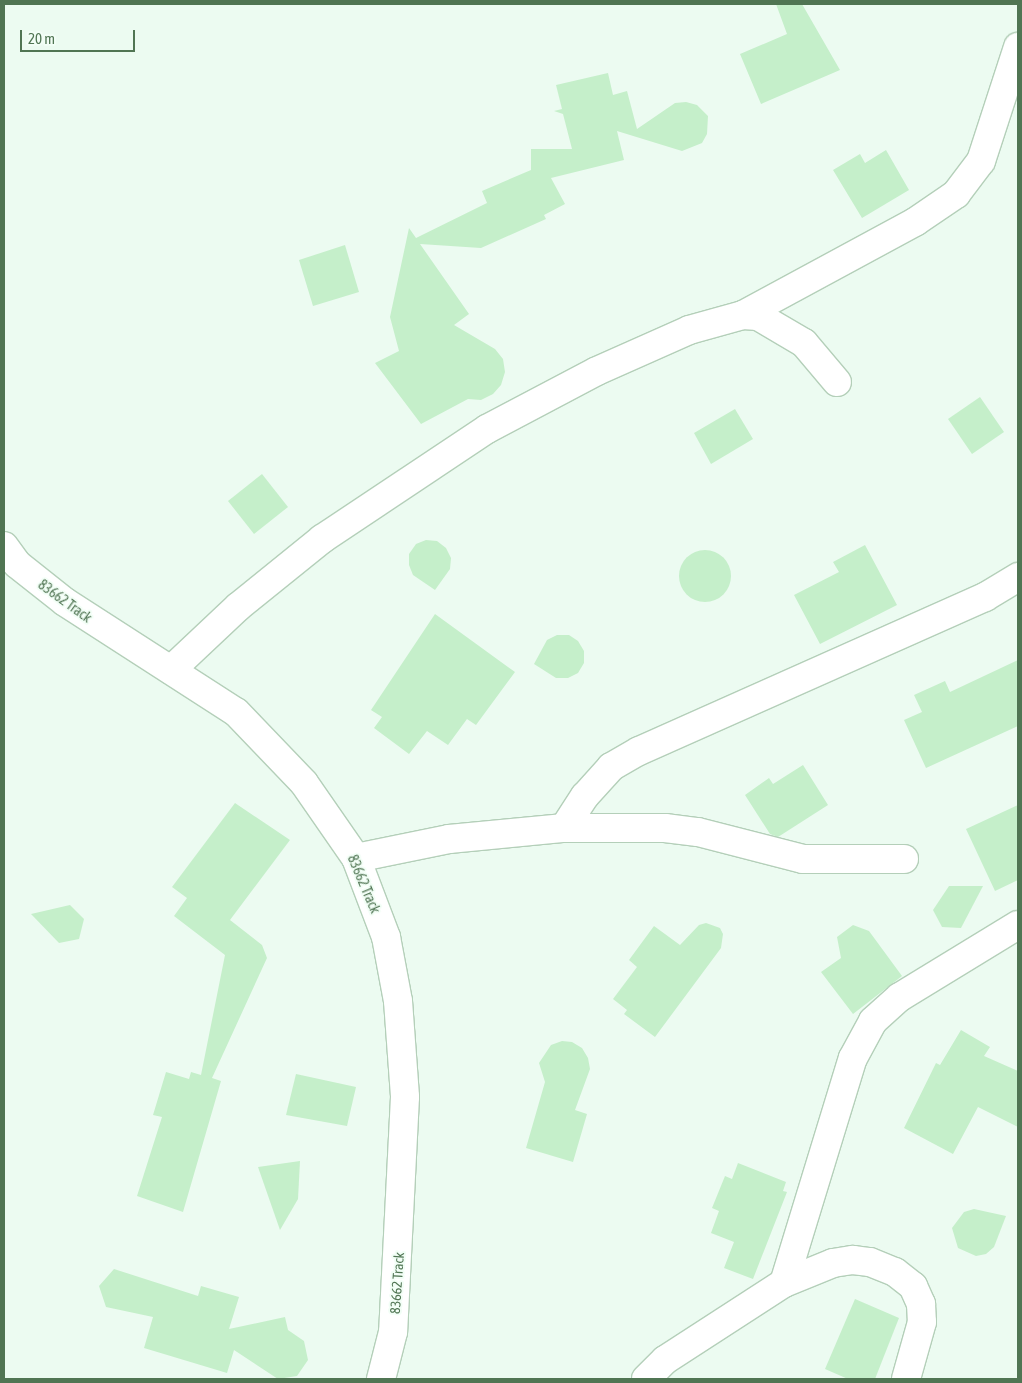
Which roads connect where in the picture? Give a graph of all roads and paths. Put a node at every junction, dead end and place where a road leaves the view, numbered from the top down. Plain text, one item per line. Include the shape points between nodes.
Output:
1 (1018, 47) edge
2 (743, 315) junction
3 (837, 382) dead end
4 (4, 546) edge
5 (1018, 577) edge
6 (171, 670) junction
7 (564, 828) junction
8 (356, 858) junction
9 (904, 859) dead end
10 (1018, 925) edge
11 (784, 1284) junction
12 (381, 1379) edge
13 (646, 1379) edge
14 (906, 1379) edge

1 - 2 street via 981,161 956,194 915,222
2 - 3 street via 758,316 804,342
2 - 6 street via 689,330 597,371 487,428 322,539 239,606
4 - 6 street, 83662 Track via 16,564 64,602
5 - 7 street via 985,597 841,658 632,755 611,767 585,796
6 - 8 street, 83662 Track via 236,712 304,783
7 - 8 street via 449,839
7 - 9 street via 664,828 698,832 803,859
8 - 12 street, 83662 Track via 386,937 398,1001 405,1097 393,1332
10 - 11 street via 900,997 873,1021 853,1058
11 - 13 street via 665,1360
11 - 14 street via 833,1263 853,1260 870,1262 896,1272 913,1286 921,1304 919,1342

